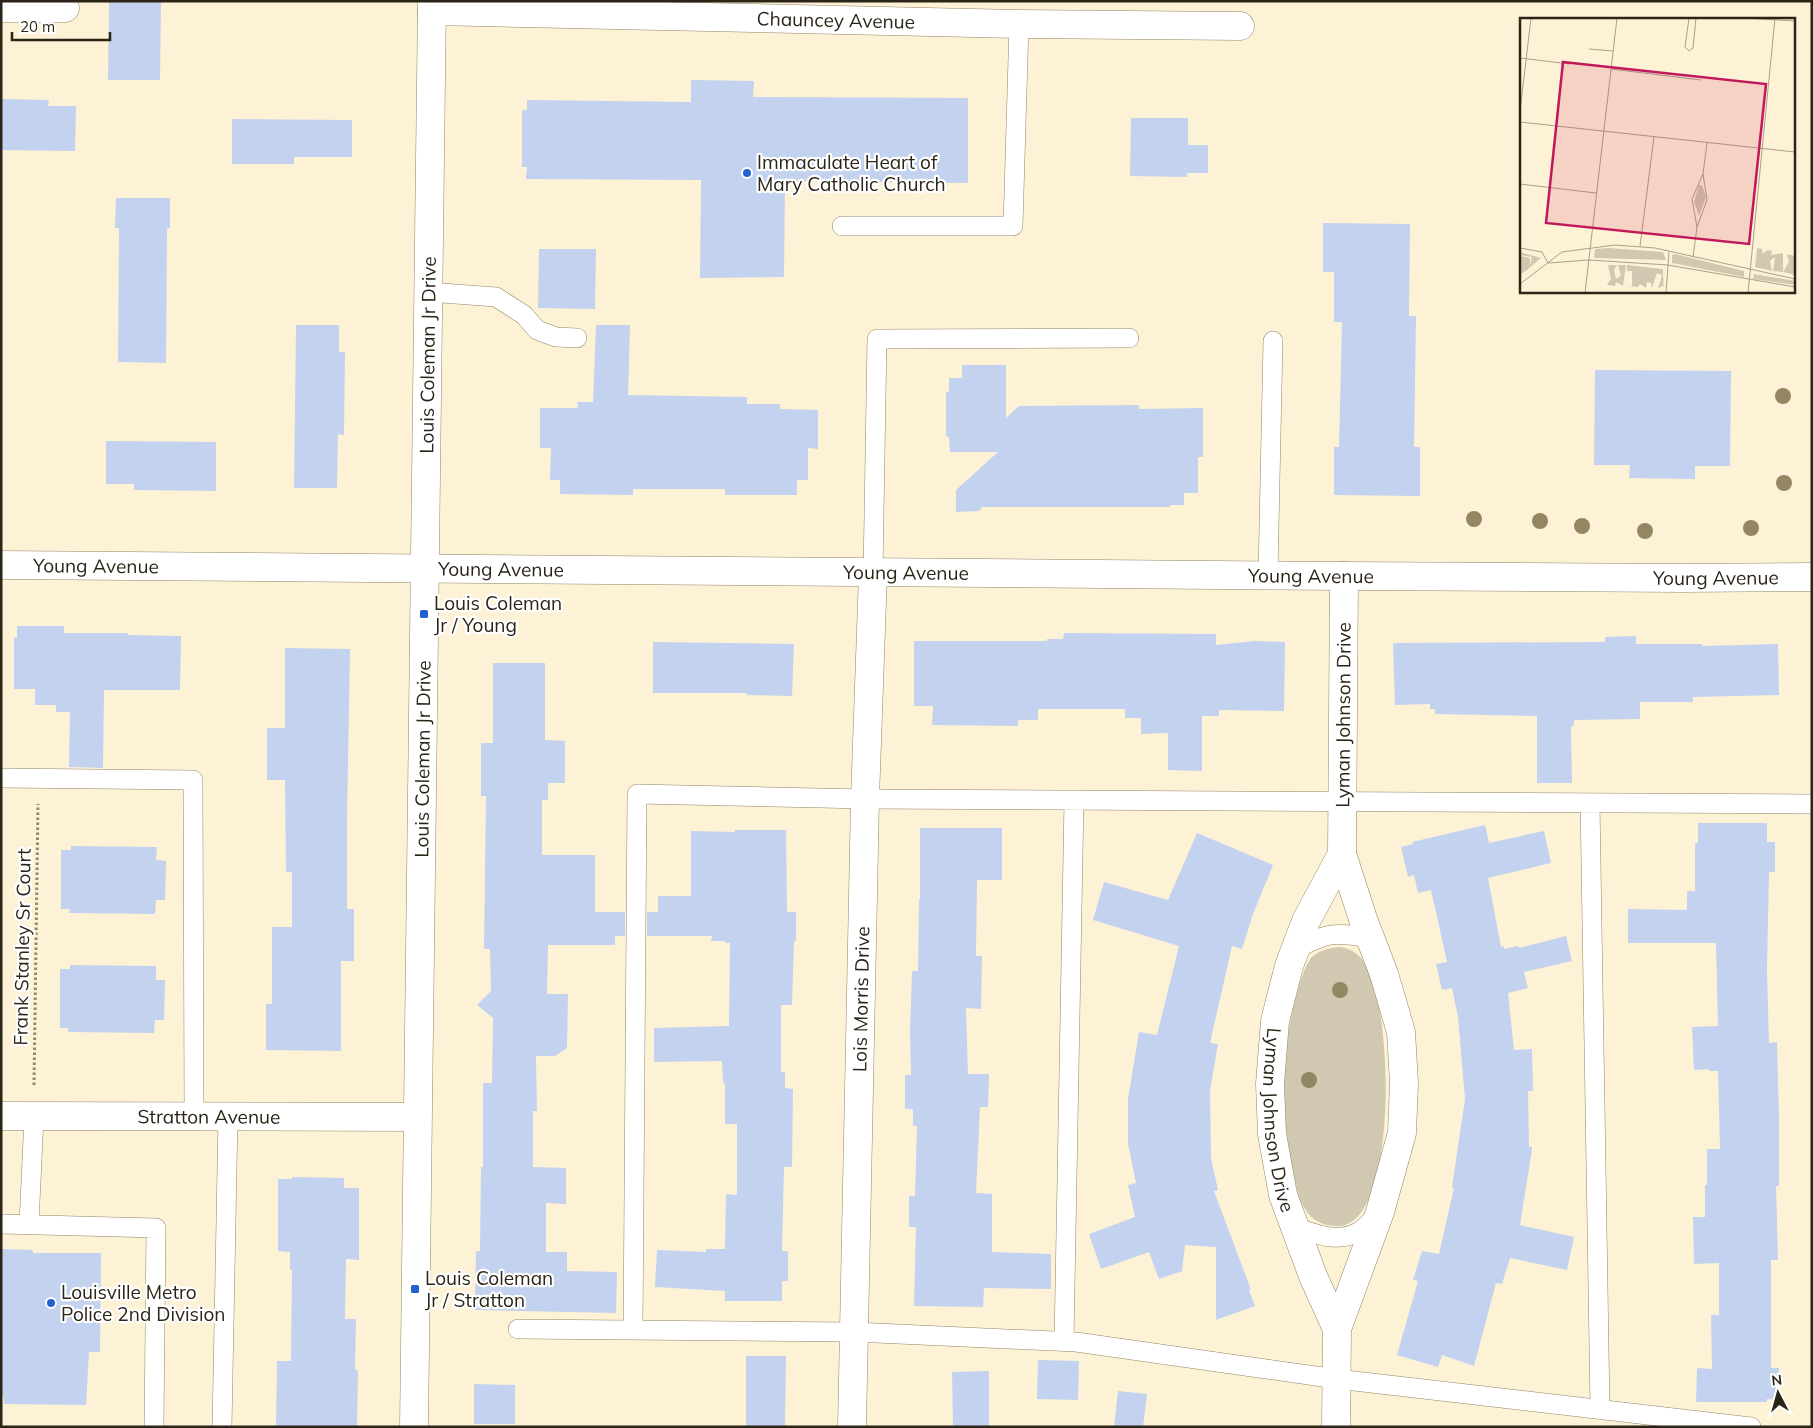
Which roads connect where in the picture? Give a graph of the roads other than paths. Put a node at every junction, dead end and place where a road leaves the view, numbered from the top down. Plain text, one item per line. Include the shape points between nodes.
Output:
1 (432, 6) edge
2 (1, 8) edge
3 (65, 8) dead end
4 (1019, 24) junction
5 (1240, 26) dead end
6 (842, 226) dead end
7 (428, 292) junction
8 (577, 338) dead end
9 (1129, 338) dead end
10 (1273, 341) dead end
11 (1, 564) edge
12 (424, 568) junction
13 (873, 573) junction
14 (1268, 574) junction
15 (1344, 576) junction
16 (1812, 576) edge
17 (1, 778) edge
18 (865, 799) junction
19 (1074, 800) junction
20 (1343, 801) junction
21 (1590, 803) junction
22 (1812, 804) edge
23 (1342, 854) junction
24 (1370, 938) junction
25 (1296, 949) junction
26 (1, 1116) edge
27 (34, 1117) junction
28 (194, 1117) junction
29 (228, 1117) junction
30 (417, 1117) junction
31 (1380, 1212) junction
32 (1, 1224) edge
33 (29, 1224) junction
34 (1295, 1227) junction
35 (518, 1329) dead end
36 (633, 1329) junction
37 (1336, 1330) junction
38 (854, 1332) junction
39 (1064, 1341) junction
40 (1336, 1378) junction
41 (1600, 1408) junction
42 (154, 1427) edge
43 (222, 1427) edge
44 (414, 1427) edge
45 (852, 1427) edge
46 (1336, 1427) edge
47 (1751, 1427) edge

1 - 4 street, Chauncey Avenue
1 - 7 street, Louis Coleman Jr Drive
2 - 3 street
4 - 5 street, Chauncey Avenue
4 - 6 lane via 1013,226
7 - 8 lane via 496,298 524,315 537,330 556,337
7 - 12 street, Louis Coleman Jr Drive
9 - 13 lane via 877,339
10 - 14 lane
11 - 12 street, Young Avenue
12 - 13 street, Young Avenue
12 - 30 street, Louis Coleman Jr Drive
13 - 14 street, Young Avenue
13 - 18 street, Lois Morris Drive
14 - 15 street, Young Avenue
15 - 16 street, Young Avenue
15 - 20 street, Lyman Johnson Drive
17 - 28 lane via 193,780
18 - 19 lane
18 - 36 lane via 637,794
18 - 38 street, Lois Morris Drive
19 - 20 lane
19 - 39 lane
20 - 21 lane
20 - 23 street, Lyman Johnson Drive
21 - 22 lane
21 - 41 lane
23 - 24 street, Lyman Johnson Drive
23 - 25 street, Lyman Johnson Drive via 1306,921
24 - 25 lane via 1341,933 1319,936
24 - 31 street, Lyman Johnson Drive via 1401,1032 1404,1083 1402,1133
25 - 34 street, Lyman Johnson Drive via 1275,1021 1270,1084 1272,1134 1283,1195
26 - 27 street, Stratton Avenue
27 - 28 street, Stratton Avenue
27 - 33 lane
28 - 29 street, Stratton Avenue
29 - 30 street, Stratton Avenue
29 - 43 lane
30 - 44 street, Louis Coleman Jr Drive
31 - 34 lane via 1359,1231 1343,1237 1326,1237
31 - 37 street, Lyman Johnson Drive
32 - 33 lane
33 - 42 lane via 156,1228
34 - 37 street, Lyman Johnson Drive
35 - 36 lane
36 - 38 lane
37 - 40 street, Lyman Johnson Drive
38 - 39 lane
38 - 45 street, Lois Morris Drive
39 - 40 lane
40 - 41 lane
40 - 46 street, Lyman Johnson Drive
41 - 47 lane

